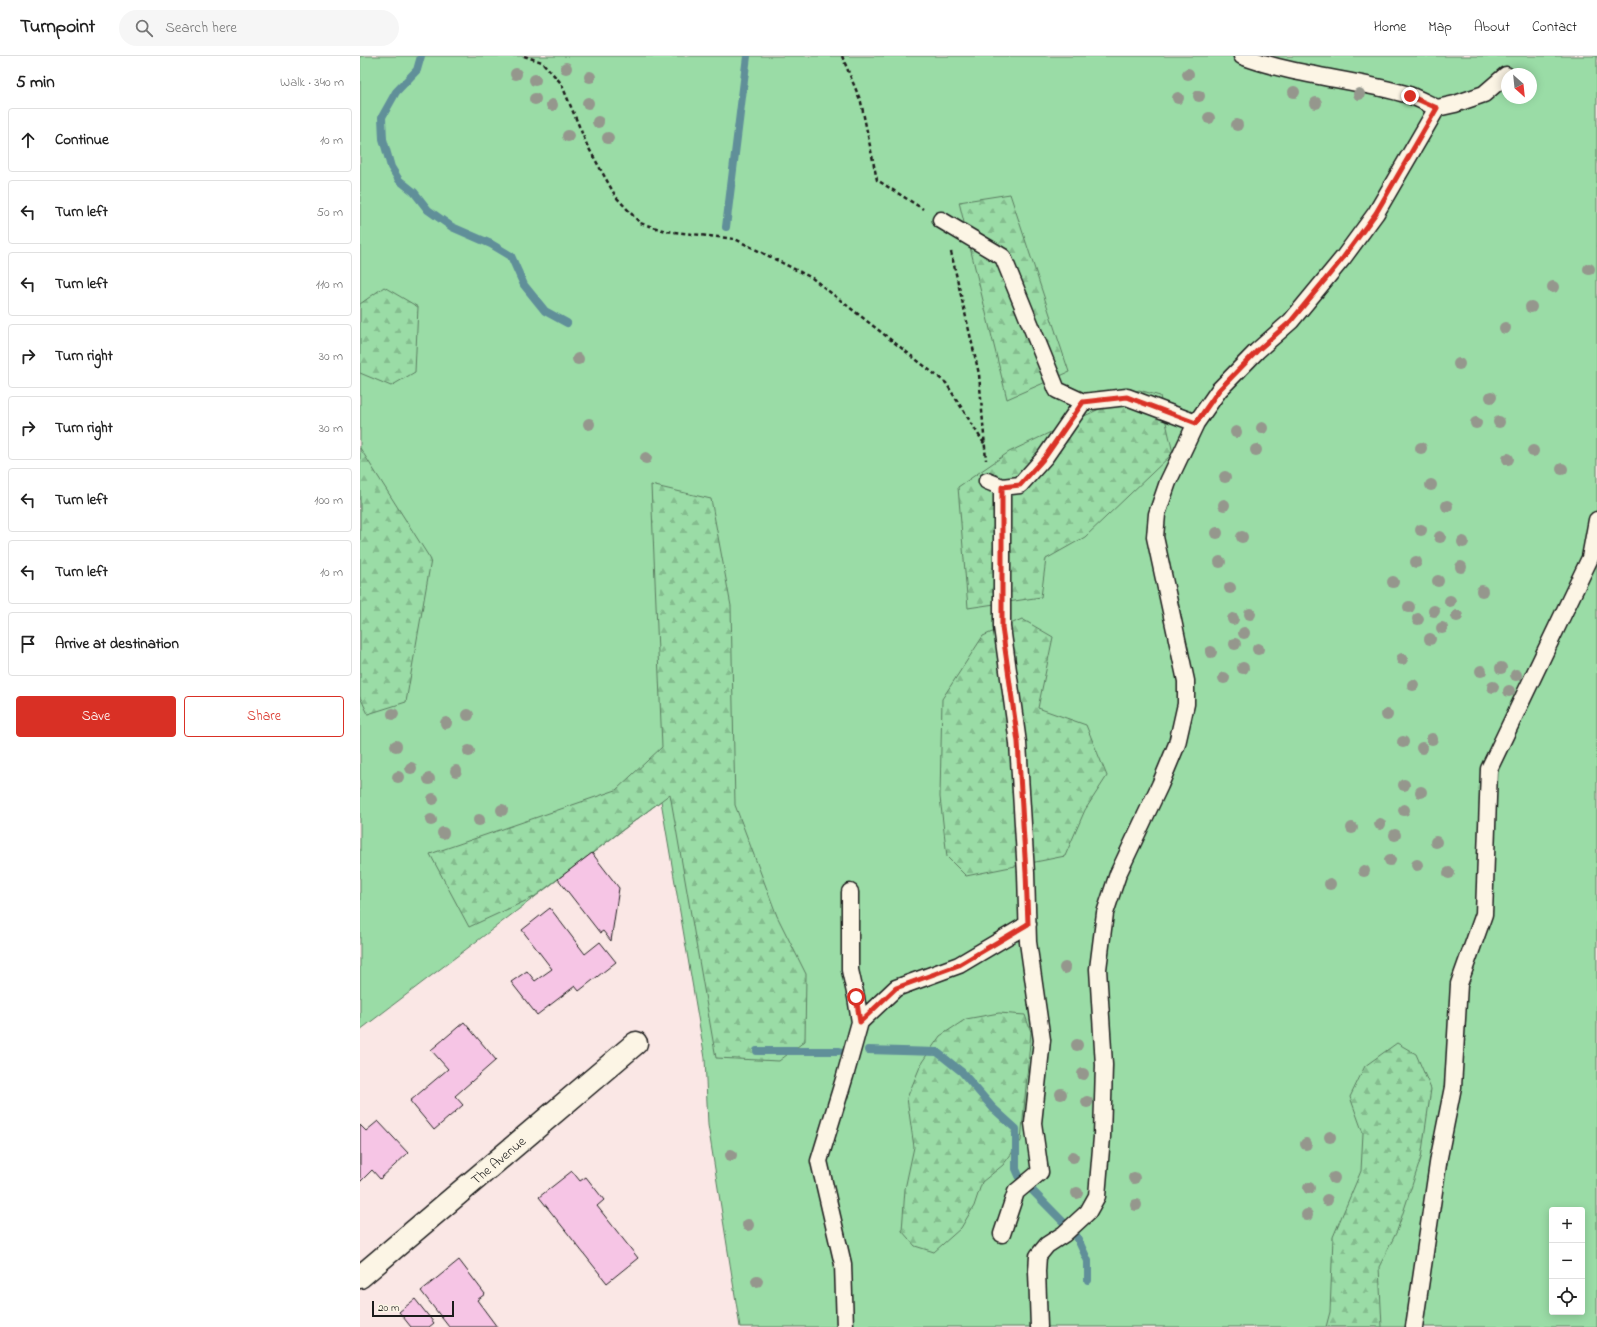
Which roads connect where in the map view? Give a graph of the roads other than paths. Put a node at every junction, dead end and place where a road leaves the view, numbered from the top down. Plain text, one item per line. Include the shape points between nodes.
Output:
1 (1242, 56) edge
2 (1501, 79) edge
3 (1437, 108) junction
4 (941, 220) road end
5 (1083, 402) junction
6 (1196, 423) junction
7 (987, 481) road end
8 (1002, 487) junction
9 (1597, 520) edge
10 (850, 892) dead end
11 (1028, 924) junction
12 (860, 1022) junction
13 (636, 1043) dead end
14 (1002, 1234) dead end
15 (360, 1277) edge
16 (845, 1327) edge
17 (1039, 1327) edge
18 (1414, 1327) edge

1 - 3 lane via 1264,65 1345,80 1410,96
2 - 3 lane via 1484,94
3 - 6 lane via 1376,213 1343,258 1291,321 1219,390
4 - 5 lane via 1003,257 1057,390
5 - 6 lane via 1127,397
5 - 8 lane via 1045,457 1020,485
6 - 17 lane via 1168,482 1157,514 1155,537 1186,681 1186,704 1177,744 1118,874 1105,913 1098,969 1104,1065 1097,1196 1088,1212 1038,1256
7 - 8 lane
8 - 11 lane via 1002,627 1018,742
9 - 18 lane via 1590,558 1489,769 1484,914 1458,984 1453,1087 1439,1157
10 - 12 lane via 850,970
11 - 12 lane via 959,965 896,988
11 - 14 lane via 1028,942 1042,1040 1033,1123 1040,1172 1016,1192
12 - 16 lane via 819,1161 843,1264
13 - 15 street, The Avenue

